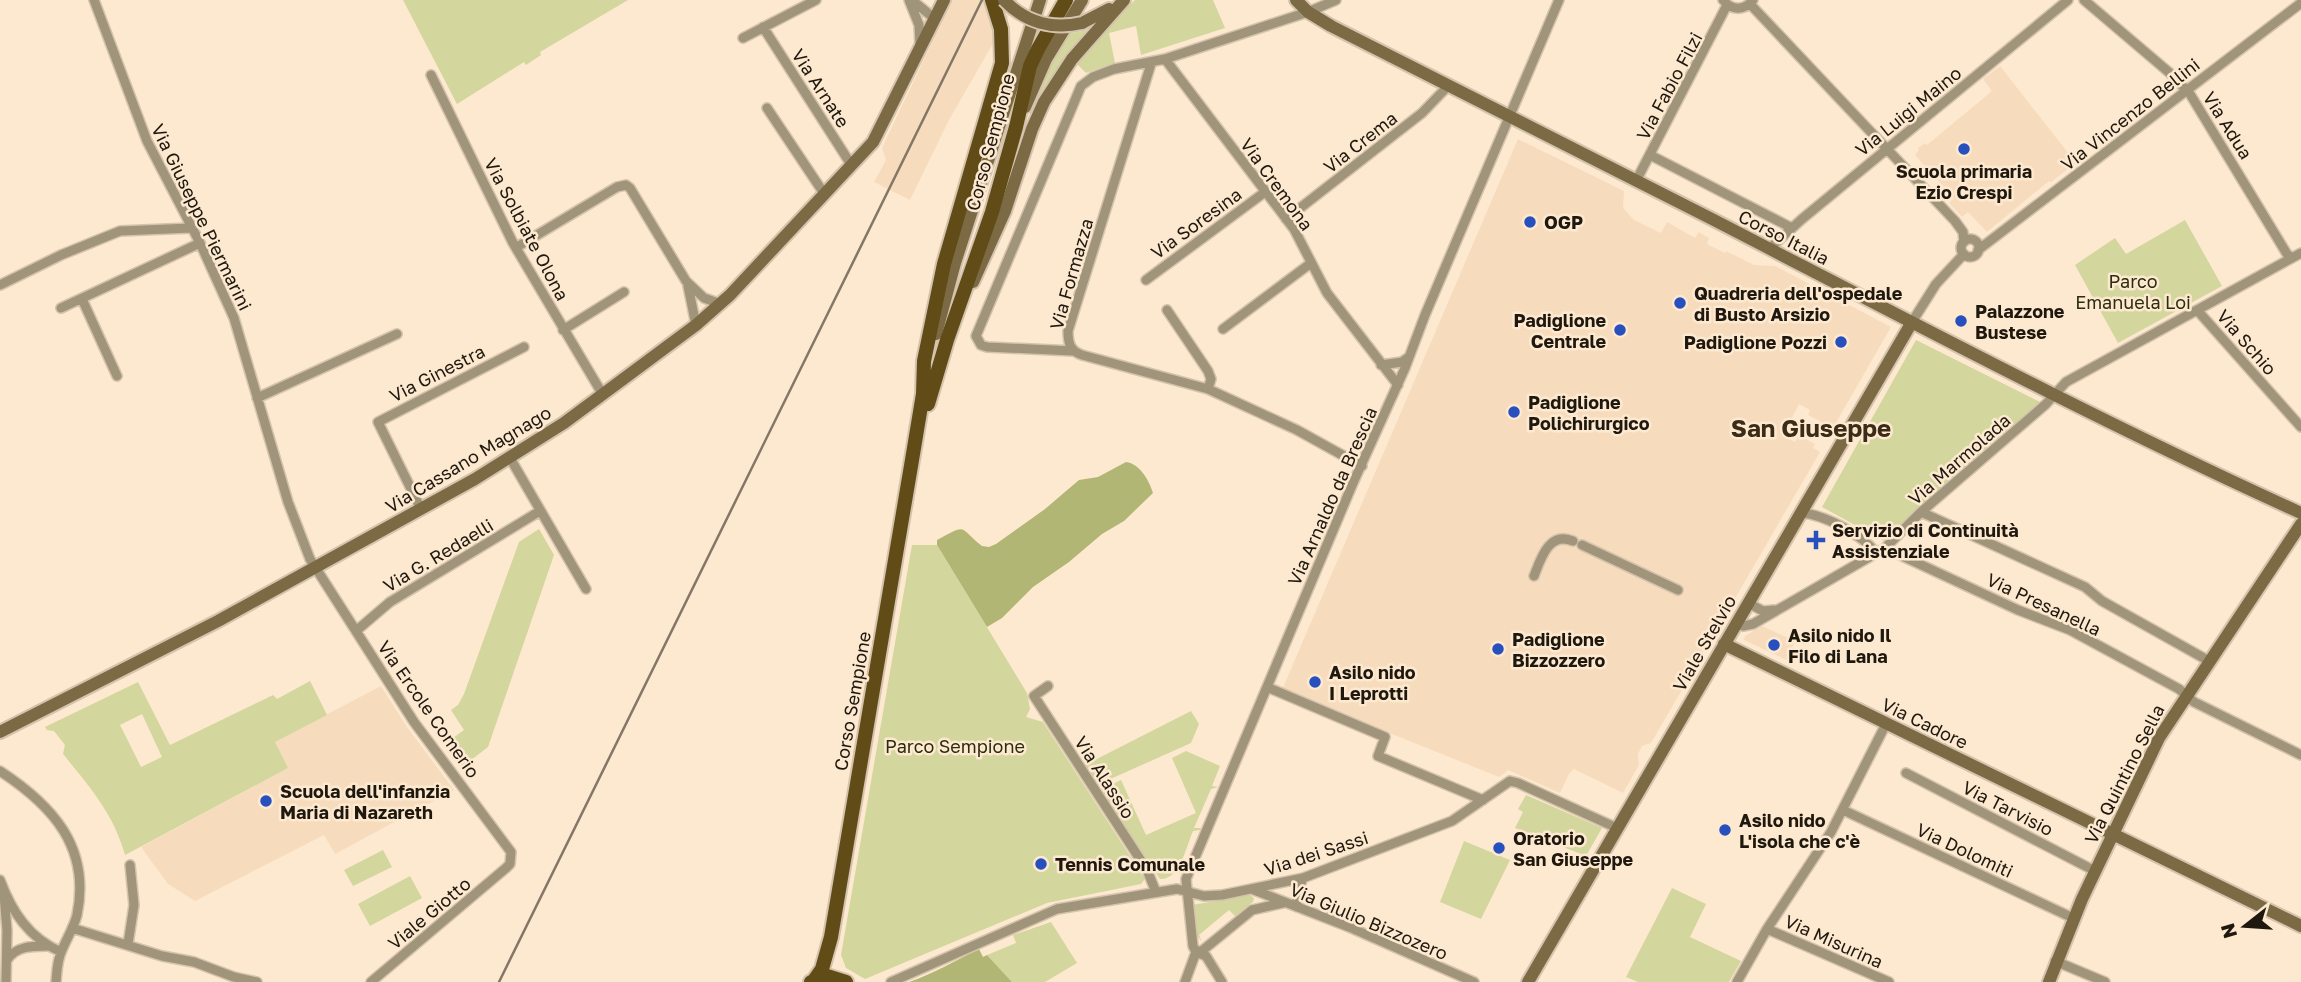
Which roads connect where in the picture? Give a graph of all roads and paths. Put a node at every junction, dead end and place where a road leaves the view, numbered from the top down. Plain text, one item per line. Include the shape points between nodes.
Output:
1 (94, 0) edge
2 (816, 0) edge
3 (910, 0) edge
4 (944, 0) edge
5 (992, 0) edge
6 (1004, 0) edge
7 (1040, 0) edge
8 (1066, 0) edge
9 (1082, 0) edge
10 (1123, 0) edge
11 (1296, 0) edge
12 (1336, 0) edge
13 (1559, 0) edge
14 (2068, 0) edge
15 (2084, 0) edge
16 (1752, 2) edge
17 (1725, 3) edge
18 (2301, 3) edge
19 (1308, 12) junction
20 (935, 19) junction
21 (763, 27) junction
22 (743, 38) dead end
23 (919, 51) junction
24 (1166, 59) junction
25 (1151, 64) junction
26 (430, 75) dead end
27 (1448, 85) junction
28 (2187, 90) junction
29 (767, 108) dead end
30 (1510, 116) junction
31 (1016, 127) junction
32 (1888, 148) junction
33 (1650, 155) junction
34 (852, 166) junction
35 (1636, 181) junction
36 (1265, 192) junction
37 (825, 195) junction
38 (1286, 219) junction
39 (191, 228) junction
40 (1792, 228) junction
41 (1964, 242) junction
42 (200, 243) junction
43 (517, 247) junction
44 (1769, 249) junction
45 (1978, 250) junction
46 (1964, 254) junction
47 (2297, 255) edge
48 (1311, 262) junction
49 (1146, 279) dead end
50 (686, 281) junction
51 (0, 285) edge
52 (624, 292) dead end
53 (82, 299) junction
54 (721, 304) junction
55 (61, 308) dead end
56 (1167, 310) dead end
57 (2197, 310) junction
58 (1912, 322) junction
59 (696, 325) junction
60 (1223, 329) dead end
61 (563, 330) junction
62 (397, 334) dead end
63 (947, 340) junction
64 (524, 347) dead end
65 (1073, 351) junction
66 (1409, 357) junction
67 (1381, 365) junction
68 (117, 376) dead end
69 (1398, 385) junction
70 (1208, 388) junction
71 (923, 394) junction
72 (603, 395) junction
73 (2053, 395) junction
74 (257, 398) junction
75 (2301, 427) edge
76 (510, 458) junction
77 (912, 460) junction
78 (1362, 466) junction
79 (421, 509) junction
80 (540, 511) junction
81 (1921, 512) junction
82 (1801, 513) junction
83 (2301, 513) edge
84 (2301, 524) edge
85 (1885, 548) junction
86 (1876, 553) junction
87 (315, 568) junction
88 (1534, 576) dead end
89 (586, 589) dead end
90 (1678, 590) dead end
91 (1748, 603) junction
92 (1776, 610) junction
93 (1736, 624) junction
94 (356, 631) junction
95 (1724, 644) junction
96 (2209, 661) junction
97 (1048, 686) dead end
98 (1267, 687) junction
99 (2186, 695) junction
100 (1886, 724) junction
101 (0, 732) edge
102 (2301, 755) edge
103 (0, 771) edge
104 (1906, 774) dead end
105 (1483, 800) junction
106 (1843, 810) junction
107 (1617, 828) junction
108 (2112, 834) junction
109 (130, 865) dead end
110 (506, 868) joint
111 (2095, 871) junction
112 (1303, 878) junction
113 (2, 885) edge
114 (1185, 889) junction
115 (1252, 889) junction
116 (1156, 892) junction
117 (1284, 902) junction
118 (1297, 907) junction
119 (1247, 913) junction
120 (2073, 918) junction
121 (2301, 926) edge
122 (72, 928) junction
123 (1767, 929) junction
124 (128, 944) junction
125 (49, 946) junction
126 (828, 949) junction
127 (61, 952) junction
128 (1196, 952) junction
129 (7, 960) junction
130 (2055, 961) junction
131 (843, 980) edge
132 (813, 981) edge
133 (6, 982) edge
134 (56, 982) edge
135 (257, 982) edge
136 (371, 982) edge
137 (891, 982) edge
138 (1185, 982) edge
139 (1222, 982) edge
140 (1474, 982) edge
141 (1528, 982) edge
142 (1737, 982) edge
143 (1889, 982) edge
144 (2049, 982) edge
145 (2105, 982) edge

1 - 39 street, Via Giuseppe Piermarini via 147,141
2 - 21 street
3 - 20 street
3 - 23 street via 919,25
4 - 20 street, Via Cassano Magnago
5 - 71 main road, Corso Sempione via 1001,30 1000,71 944,264 924,361
6 - 10 street, bridge via 1037,22 1060,26 1082,23
7 - 71 street via 955,263
8 - 31 main road, Corso Sempione via 1034,57
9 - 31 street via 1046,59
10 - 63 street via 1072,59 1044,102 1005,211
11 - 19 street, Corso Italia
12 - 19 street
13 - 30 street, Via Arnaldo da Brescia
14 - 32 street, Via Luigi Maino
15 - 28 street, Via Adua
16 - 17 street via 1739,9
16 - 32 street
17 - 33 street, Via Fabio Filzi via 1722,19
18 - 28 street, Via Vincenzo Bellini
19 - 24 street
19 - 27 street, Corso Italia
20 - 23 street, Via Cassano Magnago
21 - 22 street
21 - 34 street, Via Arnate
23 - 34 street, Via Cassano Magnago via 885,122
24 - 25 street
24 - 36 street, Via Cremona
25 - 65 street, Via Formazza via 1068,331
25 - 65 street via 1101,74 1077,91 976,336 987,346
26 - 43 street, Via Solbiate Olona
27 - 30 street, Corso Italia
27 - 38 street, Via Crema via 1422,113
28 - 45 street, Via Vincenzo Bellini
28 - 47 street, Via Adua via 2287,254
29 - 37 street
30 - 35 street, Corso Italia
30 - 66 street, Via Arnaldo da Brescia
31 - 63 main road, Corso Sempione
32 - 40 street, Via Luigi Maino
32 - 41 street via 1955,221
33 - 35 street, Via Fabio Filzi
33 - 40 street
34 - 37 street, Via Cassano Magnago
35 - 44 street, Corso Italia
36 - 38 street, Via Cremona
36 - 49 street, Via Soresina
37 - 54 street, Via Cassano Magnago
38 - 48 street, Via Cremona
39 - 42 street, Via Giuseppe Piermarini
39 - 51 street via 120,231
40 - 44 street, Via Luigi Maino
41 - 45 street via 1974,240
41 - 46 street
42 - 53 street
42 - 74 street, Via Giuseppe Piermarini via 236,324
43 - 50 street via 624,185
43 - 61 street, Via Solbiate Olona
44 - 58 street, Corso Italia
45 - 46 street via 1973,256
46 - 58 street via 1936,284
47 - 57 street, Via Marmolada
48 - 60 street
48 - 67 street, Via Cremona via 1327,293
50 - 54 street via 704,298
50 - 59 street
52 - 61 street
53 - 55 street
53 - 68 street
54 - 59 street, Via Cassano Magnago
56 - 70 street via 1208,371
57 - 73 street, Via Marmolada via 2066,382
57 - 75 street, Via Schio
58 - 73 street, Corso Italia
58 - 82 street, Viale Stelvio
59 - 72 street, Via Cassano Magnago
61 - 72 street, Via Solbiate Olona
62 - 74 street
63 - 77 main road, Corso Sempione
64 - 79 street, Via Ginestra via 377,422
65 - 70 street, Via Formazza
66 - 67 street
66 - 69 street, Via Arnaldo da Brescia
67 - 69 street, Via Cremona
69 - 78 street, Via Arnaldo da Brescia
70 - 78 street, Via Formazza
71 - 77 main road, Corso Sempione
72 - 76 street, Via Cassano Magnago
73 - 81 street, Via Marmolada
73 - 83 street, Corso Italia
74 - 87 street, Via Giuseppe Piermarini via 295,522
76 - 79 street, Via Cassano Magnago
76 - 80 street
77 - 126 main road, Corso Sempione
78 - 98 street, Via Arnaldo da Brescia
79 - 87 street, Via Cassano Magnago
80 - 89 street
80 - 94 street, Via G. Redaelli via 390,602
81 - 85 street, Via Marmolada
81 - 96 street via 2085,587
82 - 86 street via 1813,513 1867,541
82 - 91 street, Viale Stelvio
84 - 96 street, Via Quintino Sella
85 - 86 street, Via Marmolada
85 - 99 street, Via Presanella via 2070,631
86 - 92 street, Via Marmolada
87 - 94 street, Via Ercole Comerio
87 - 101 street, Via Cassano Magnago
88 - 90 street via 1543,553 1561,538
91 - 92 street via 1763,611
91 - 93 street, Viale Stelvio
92 - 93 street, Via Marmolada via 1754,624
93 - 95 street, Viale Stelvio
94 - 110 street, Via Ercole Comerio via 414,722 506,846 512,858
95 - 100 street, Via Cadore
95 - 107 street, Viale Stelvio
96 - 99 street, Via Quintino Sella
97 - 116 street, Via Alassio via 1034,696 1147,870
98 - 105 street via 1385,737 1378,756
98 - 114 street, Via Arnaldo da Brescia
99 - 102 street, Via Presanella
99 - 108 street, Via Quintino Sella via 2159,738
100 - 106 street
100 - 108 street, Via Cadore
103 - 122 street via 40,800 70,840 78,890
104 - 111 street, Via Tarvisio
105 - 107 street, Via dei Sassi via 1516,782
105 - 112 street, Via dei Sassi via 1452,821
106 - 120 street, Via Dolomiti
106 - 123 street
107 - 141 street, Viale Stelvio
108 - 111 street, Via Quintino Sella
108 - 121 street, Via Cadore
109 - 124 street via 134,905
110 - 136 street, Viale Giotto
111 - 120 street, Via Quintino Sella
112 - 115 street, Via dei Sassi
112 - 118 street
113 - 125 street via 28,930
113 - 129 street
114 - 115 street, Via dei Sassi via 1204,897
114 - 116 street, Via dei Sassi
114 - 128 street
115 - 117 street, Via Giulio Bizzozero
115 - 119 street via 1257,900
116 - 137 street, Via dei Sassi via 1050,911
117 - 118 street, Via Giulio Bizzozero
117 - 119 street
118 - 140 street, Via Giulio Bizzozero
119 - 128 street
120 - 130 street, Via Quintino Sella
122 - 124 street
122 - 127 street
123 - 142 street
123 - 143 street, Via Misurina
124 - 135 street
125 - 127 street
125 - 129 street via 19,949
126 - 131 main road
126 - 132 main road, Corso Sempione
127 - 134 street
128 - 138 street
128 - 139 street via 1206,956
129 - 133 street
130 - 144 street, Via Quintino Sella
130 - 145 street
131 - 132 main road via 827,976

